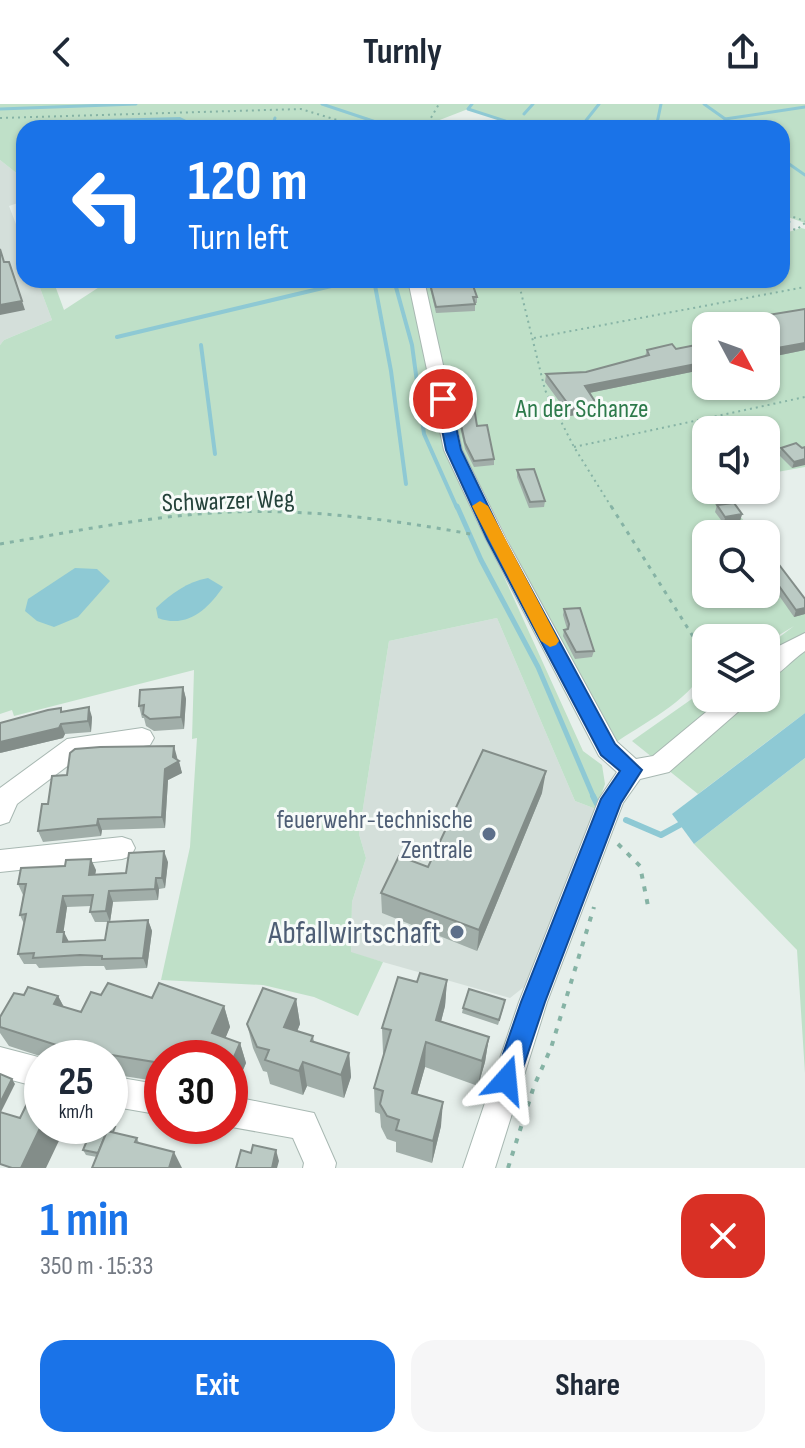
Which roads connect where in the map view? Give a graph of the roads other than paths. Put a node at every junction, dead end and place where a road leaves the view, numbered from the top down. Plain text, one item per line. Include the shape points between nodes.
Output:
1 (418, 288) edge
2 (805, 641) edge
3 (780, 657) edge
4 (722, 712) edge
5 (142, 738) dead end
6 (632, 770) junction
7 (4, 806) edge
8 (122, 848) dead end
9 (0, 861) edge
10 (0, 1062) edge
11 (24, 1068) edge
12 (248, 1115) edge
13 (319, 1168) edge
14 (479, 1168) edge

1 - 6 street via 453,450 608,749
2 - 3 street
4 - 6 street via 660,765
5 - 7 street via 76,746
6 - 14 street via 612,799 533,1002
8 - 9 street
10 - 11 street
12 - 13 street via 303,1124

